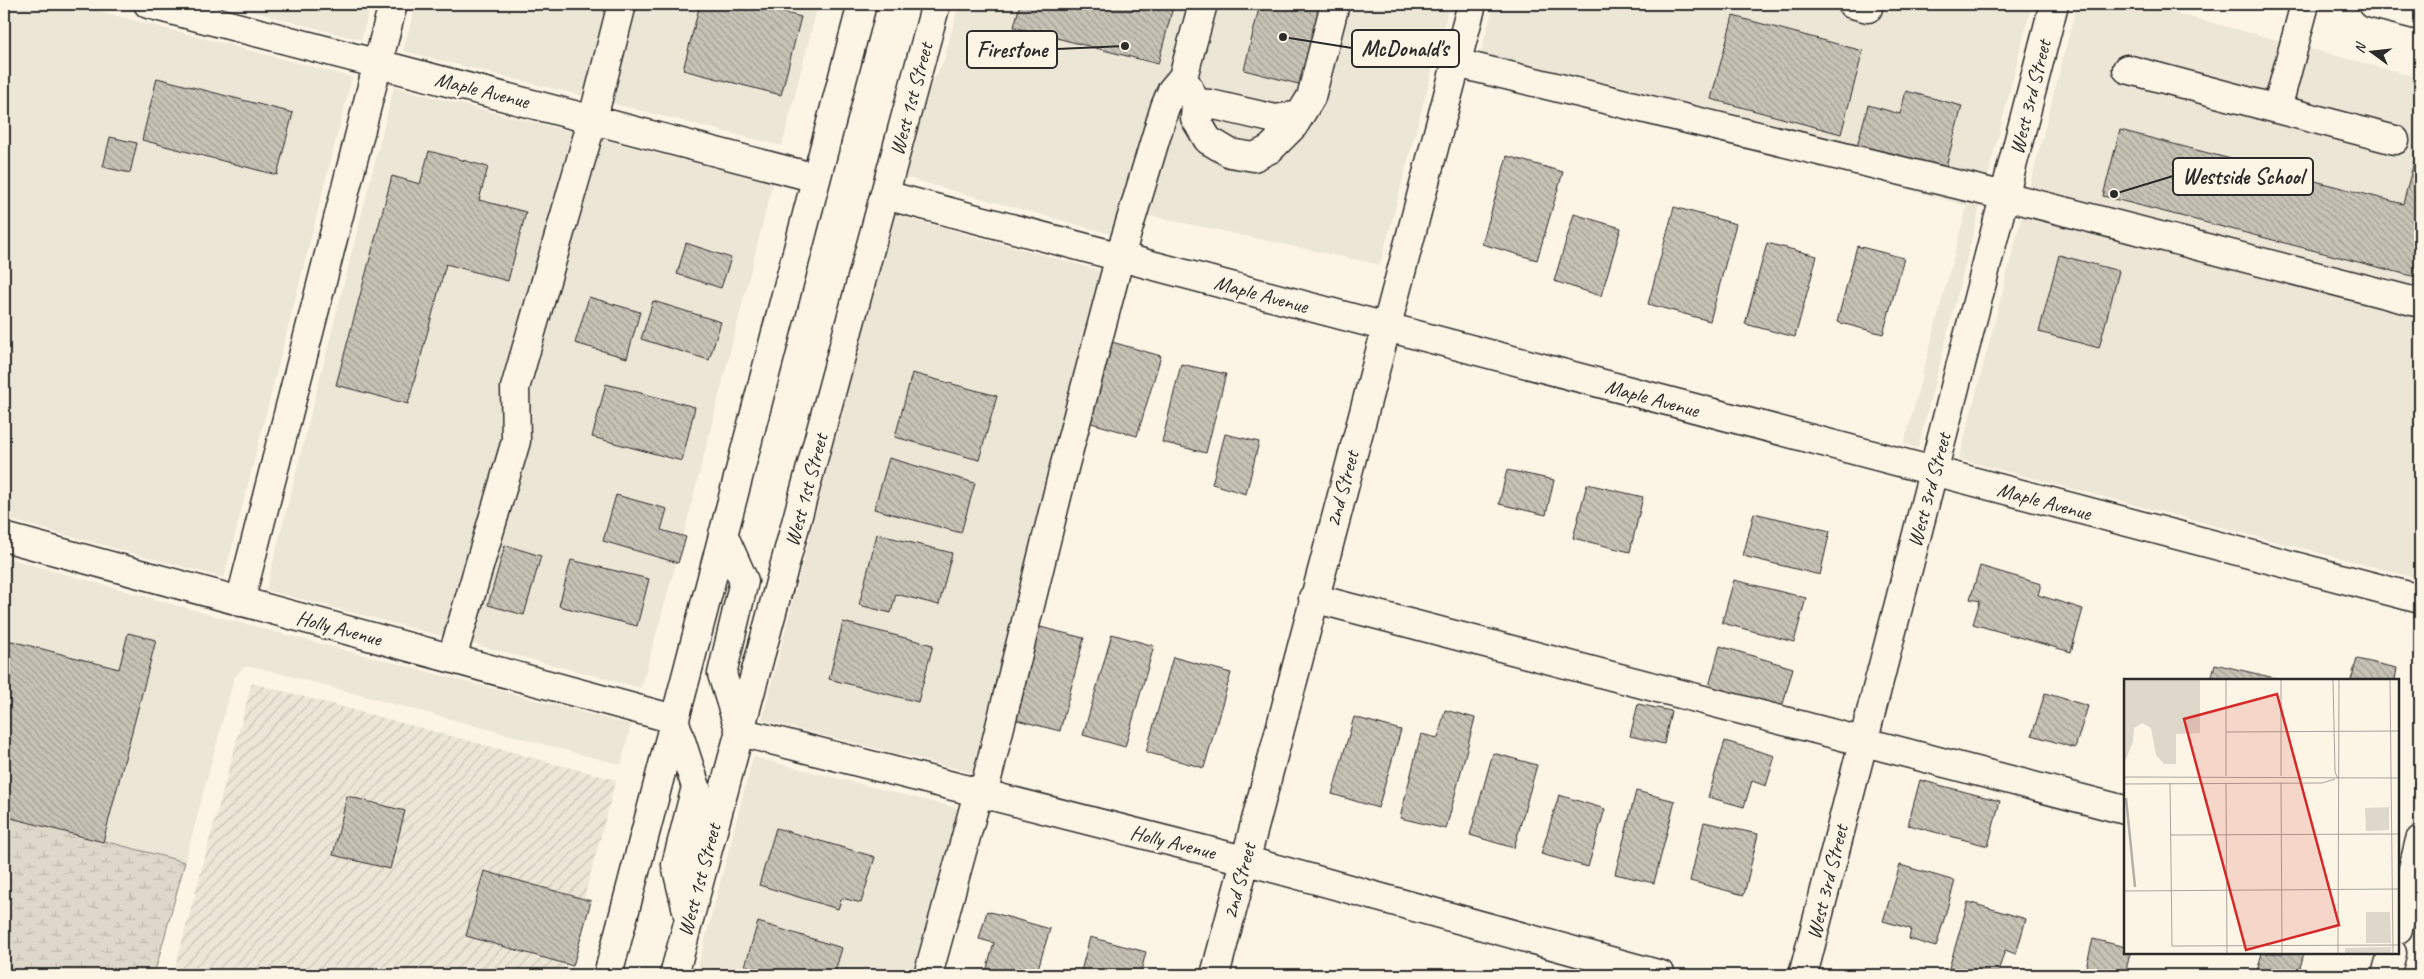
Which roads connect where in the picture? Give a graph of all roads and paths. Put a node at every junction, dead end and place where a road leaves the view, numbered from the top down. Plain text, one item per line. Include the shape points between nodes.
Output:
1 (148, 4) edge
2 (393, 4) edge
3 (622, 4) edge
4 (862, 4) edge
5 (936, 4) edge
6 (1203, 4) edge
7 (1335, 4) edge
8 (1472, 4) edge
9 (2054, 4) edge
10 (2305, 4) edge
11 (2373, 4) edge
12 (2420, 16) edge
13 (1456, 63) junction
14 (377, 64) junction
15 (2127, 69) dead end
16 (1183, 77) junction
17 (1196, 103) junction
18 (2277, 109) junction
19 (1300, 115) junction
20 (593, 118) junction
21 (2395, 140) dead end
22 (816, 178) junction
23 (885, 195) junction
24 (2005, 196) junction
25 (1120, 256) junction
26 (2420, 303) edge
27 (1385, 328) junction
28 (1933, 472) junction
29 (723, 534) junction
30 (4, 537) edge
31 (1313, 598) junction
32 (2420, 599) edge
33 (240, 602) junction
34 (452, 658) junction
35 (674, 719) junction
36 (740, 732) junction
37 (1863, 740) junction
38 (980, 794) junction
39 (2124, 810) edge
40 (2420, 840) edge
41 (1244, 860) junction
42 (2409, 886) edge
43 (688, 919) junction
44 (2399, 925) edge
45 (2392, 954) edge
46 (608, 975) edge
47 (674, 975) edge
48 (928, 975) edge
49 (1214, 975) edge
50 (1661, 975) edge
51 (1803, 975) edge
52 (2386, 975) edge

1 - 14 street, Maple Avenue
2 - 14 street
3 - 20 street
4 - 22 street
5 - 23 street, West 1st Street
6 - 16 street
7 - 19 street via 1311,98
8 - 13 street, 2nd Street
9 - 24 street, West 3rd Street
10 - 18 street
11 - 12 street
13 - 24 street
13 - 27 street, 2nd Street
14 - 20 street, Maple Avenue
14 - 33 street
15 - 18 street
16 - 17 street
16 - 25 street via 1172,90 1165,107
17 - 19 street via 1275,119
17 - 19 street via 1195,118 1208,140 1230,153 1254,156 1270,149
18 - 21 street
20 - 22 street, Maple Avenue
20 - 34 street via 515,388 516,441
22 - 29 street
23 - 25 street, Maple Avenue
23 - 36 street, West 1st Street
24 - 26 street
24 - 28 street, West 3rd Street
25 - 27 street, Maple Avenue
25 - 38 street
27 - 28 street, Maple Avenue
27 - 31 street, 2nd Street
28 - 32 street, Maple Avenue
28 - 37 street, West 3rd Street
29 - 35 street
29 - 36 street via 744,581 722,674
30 - 33 street, Holly Avenue
31 - 37 street
31 - 41 street, 2nd Street
33 - 34 street, Holly Avenue
34 - 35 street, Holly Avenue
35 - 43 street via 696,787 676,865
35 - 46 street
36 - 38 street, Holly Avenue
36 - 43 street, West 1st Street
37 - 39 street
37 - 51 street, West 3rd Street
38 - 41 street, Holly Avenue
38 - 48 street
40 - 42 street
41 - 49 street, 2nd Street
41 - 50 street, Holly Avenue
42 - 44 street
43 - 47 street, West 1st Street
45 - 52 street

